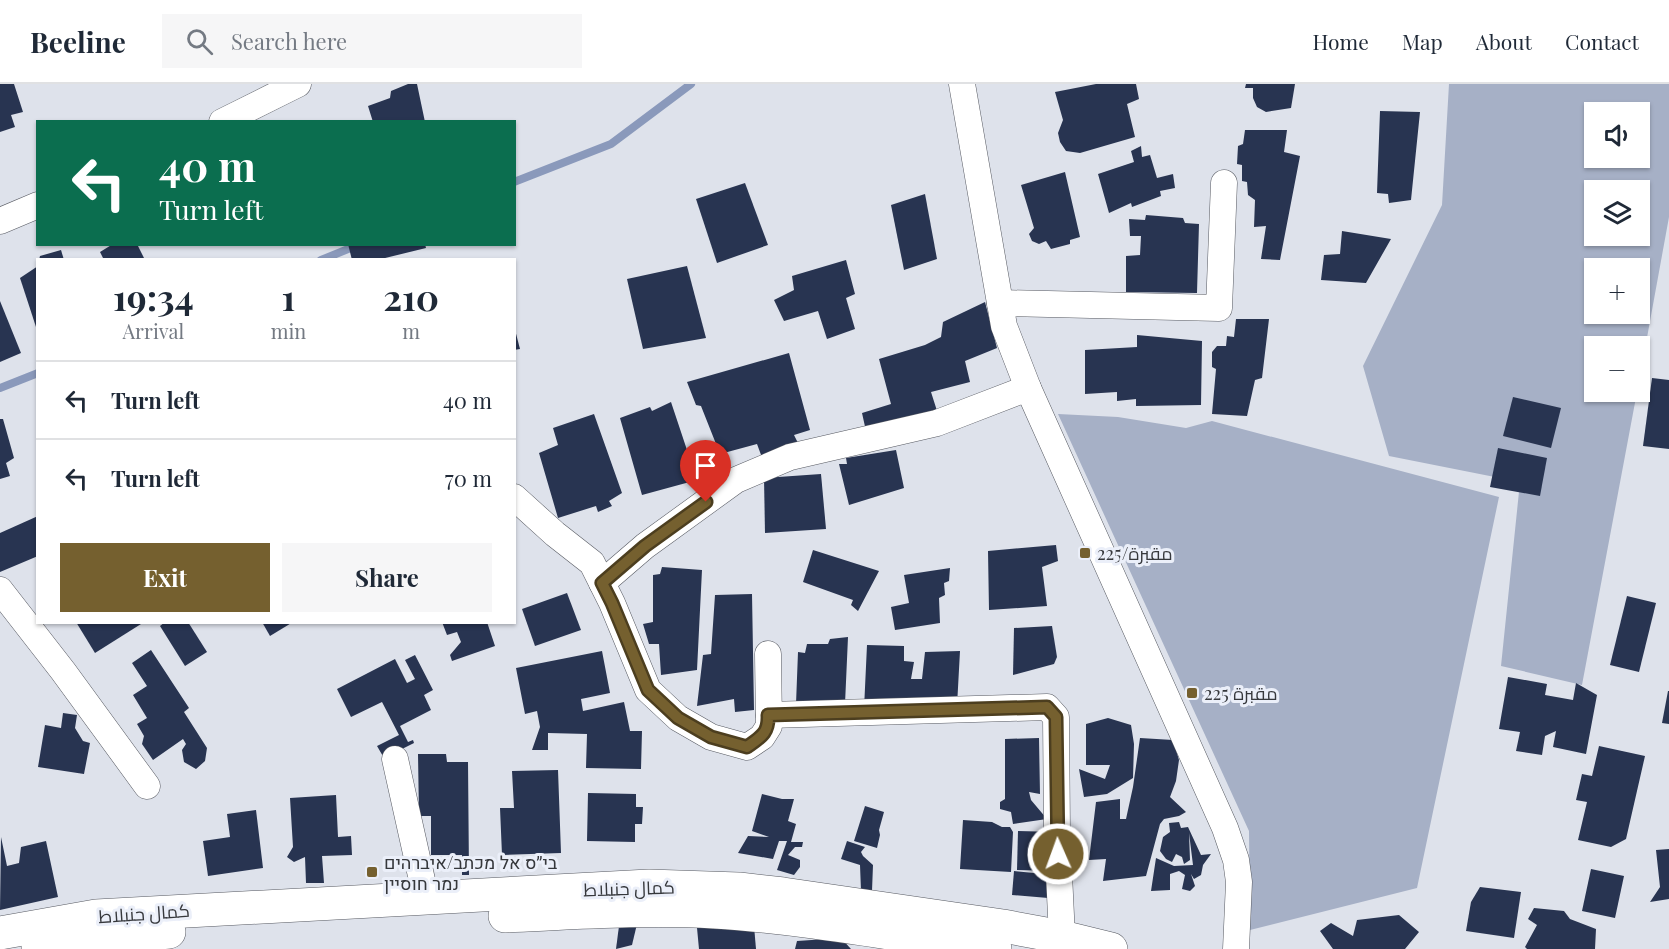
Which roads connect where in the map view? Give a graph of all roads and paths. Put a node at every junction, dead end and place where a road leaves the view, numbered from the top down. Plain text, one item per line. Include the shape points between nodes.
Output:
1 (298, 84) edge
2 (962, 84) edge
3 (226, 120) edge
4 (1224, 183) dead end
5 (36, 207) edge
6 (0, 221) edge
7 (1000, 303) junction
8 (1028, 388) junction
9 (516, 499) edge
10 (602, 583) junction
11 (0, 590) edge
12 (768, 654) dead end
13 (768, 715) junction
14 (395, 759) dead end
15 (147, 786) dead end
16 (426, 898) junction
17 (0, 933) edge
18 (1062, 937) junction
19 (24, 949) edge
20 (995, 949) edge
21 (1111, 949) edge
22 (1236, 949) edge

1 - 3 street
2 - 7 street
4 - 7 street via 1219,309
5 - 6 street
7 - 8 street via 1004,326
8 - 10 street via 937,423 790,457 736,480 645,546
8 - 22 street via 1225,828 1239,882
9 - 10 street via 592,563
10 - 13 street via 648,690 678,718 711,737 747,747 762,737 769,726
11 - 15 street
12 - 13 street
13 - 18 street via 1047,707 1056,717
14 - 16 street
16 - 17 main road, كمال جنبلاط via 96,916
16 - 18 main road, كمال جنبلاط via 649,886 739,889
18 - 21 main road, كمال جنبلاط
19 - 20 main road, كمال جنبلاط via 180,931 668,910 773,917

